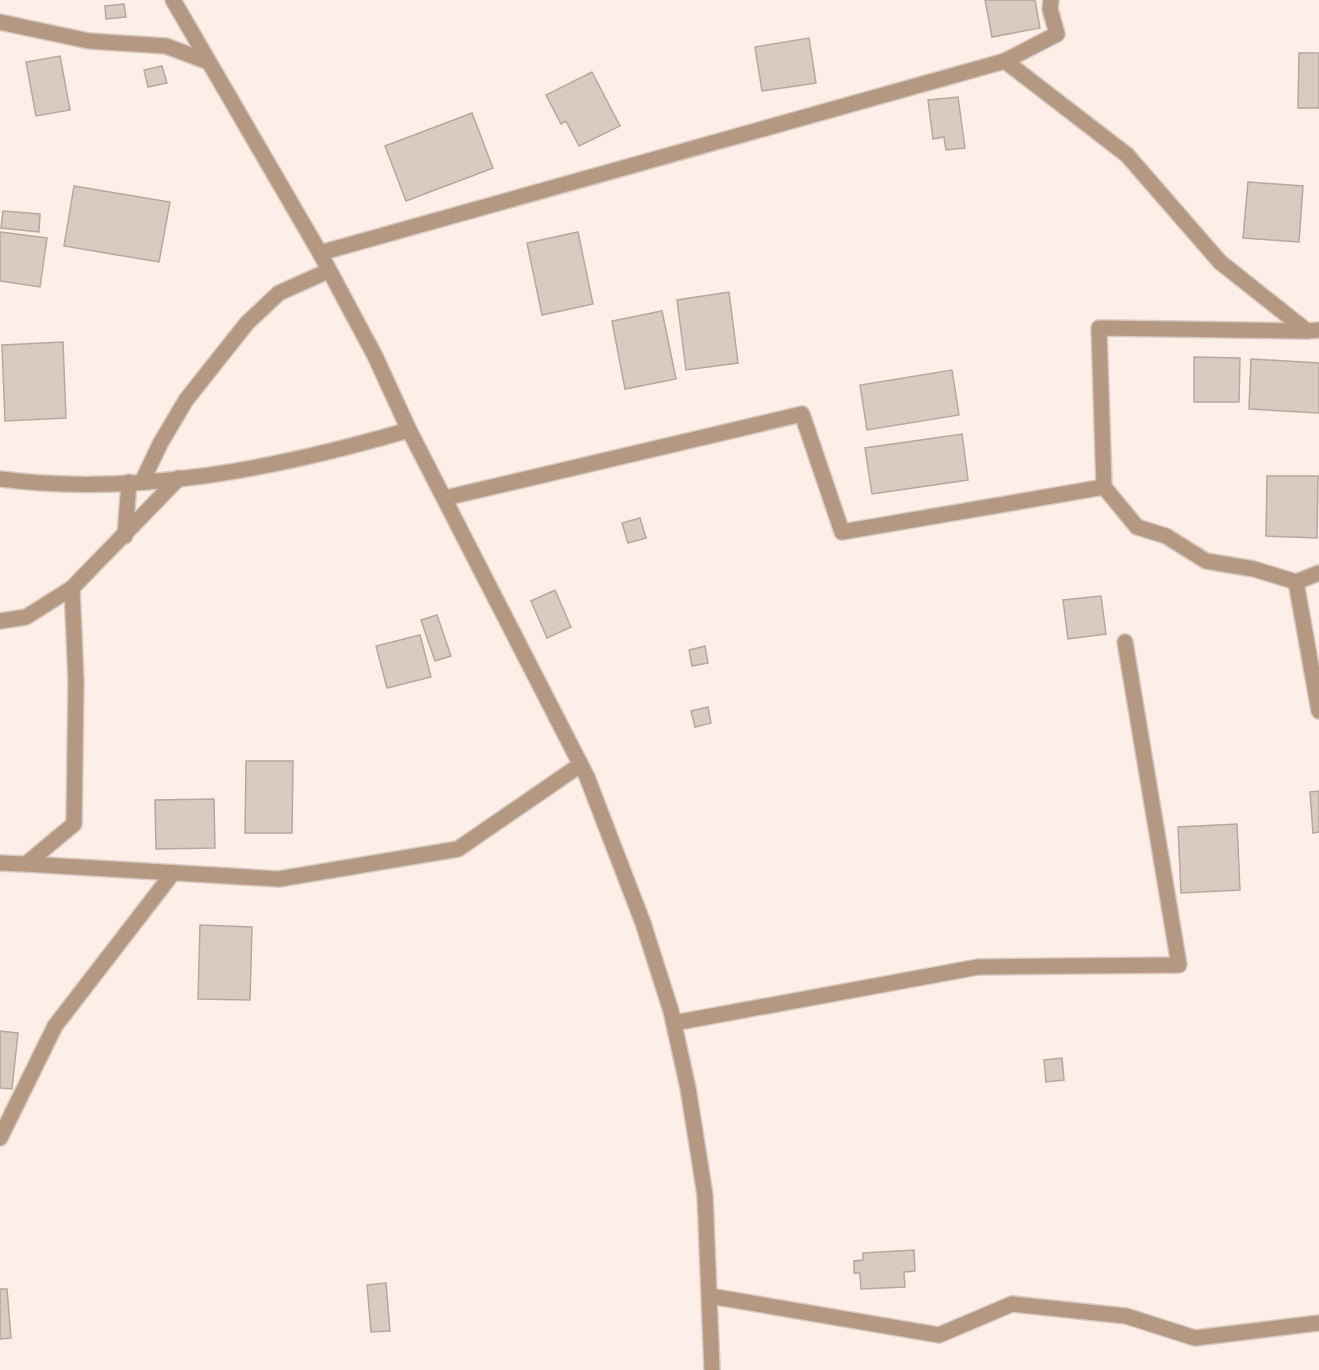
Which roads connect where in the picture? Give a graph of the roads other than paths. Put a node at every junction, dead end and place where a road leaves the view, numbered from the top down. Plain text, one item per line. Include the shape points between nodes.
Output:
1 (173, 0) edge
2 (1051, 0) edge
3 (0, 21) edge
4 (206, 61) junction
5 (1005, 61) junction
6 (320, 253) junction
7 (328, 271) junction
8 (1313, 331) edge
9 (409, 430) junction
10 (179, 478) junction
11 (0, 479) edge
12 (136, 482) junction
13 (1104, 487) junction
14 (445, 498) junction
15 (125, 536) junction
16 (1319, 573) edge
17 (1296, 582) junction
18 (72, 588) junction
19 (0, 621) edge
20 (1125, 642) dead end
21 (1319, 711) edge
22 (580, 765) junction
23 (0, 863) edge
24 (26, 864) junction
25 (173, 873) junction
26 (674, 1023) junction
27 (0, 1138) edge
28 (710, 1296) junction
29 (1319, 1323) edge
30 (712, 1370) edge

1 - 4 street
2 - 5 street via 1057,34
3 - 4 street via 89,41 166,46
4 - 6 street
5 - 6 street
5 - 8 street via 1127,155 1220,262
6 - 7 street
7 - 9 street via 375,356
7 - 12 street via 279,293 247,323 186,400
8 - 13 street via 1099,328
9 - 10 street via 272,465
9 - 14 street
10 - 12 street
10 - 15 street
11 - 12 street via 29,483
12 - 15 street
13 - 14 street via 842,532 802,414
13 - 17 street via 1137,527 1166,536 1206,561 1254,569
14 - 22 street
15 - 18 street
16 - 17 street
17 - 21 street
18 - 19 street via 26,617
18 - 24 street via 76,682 74,824
20 - 26 street via 1179,965 978,968
22 - 25 street via 458,849 279,879
22 - 26 street via 643,923
23 - 24 street
24 - 25 street
25 - 27 street via 55,1026
26 - 28 street via 705,1195
28 - 29 street via 939,1335 1012,1304 1126,1316 1195,1338
28 - 30 street

